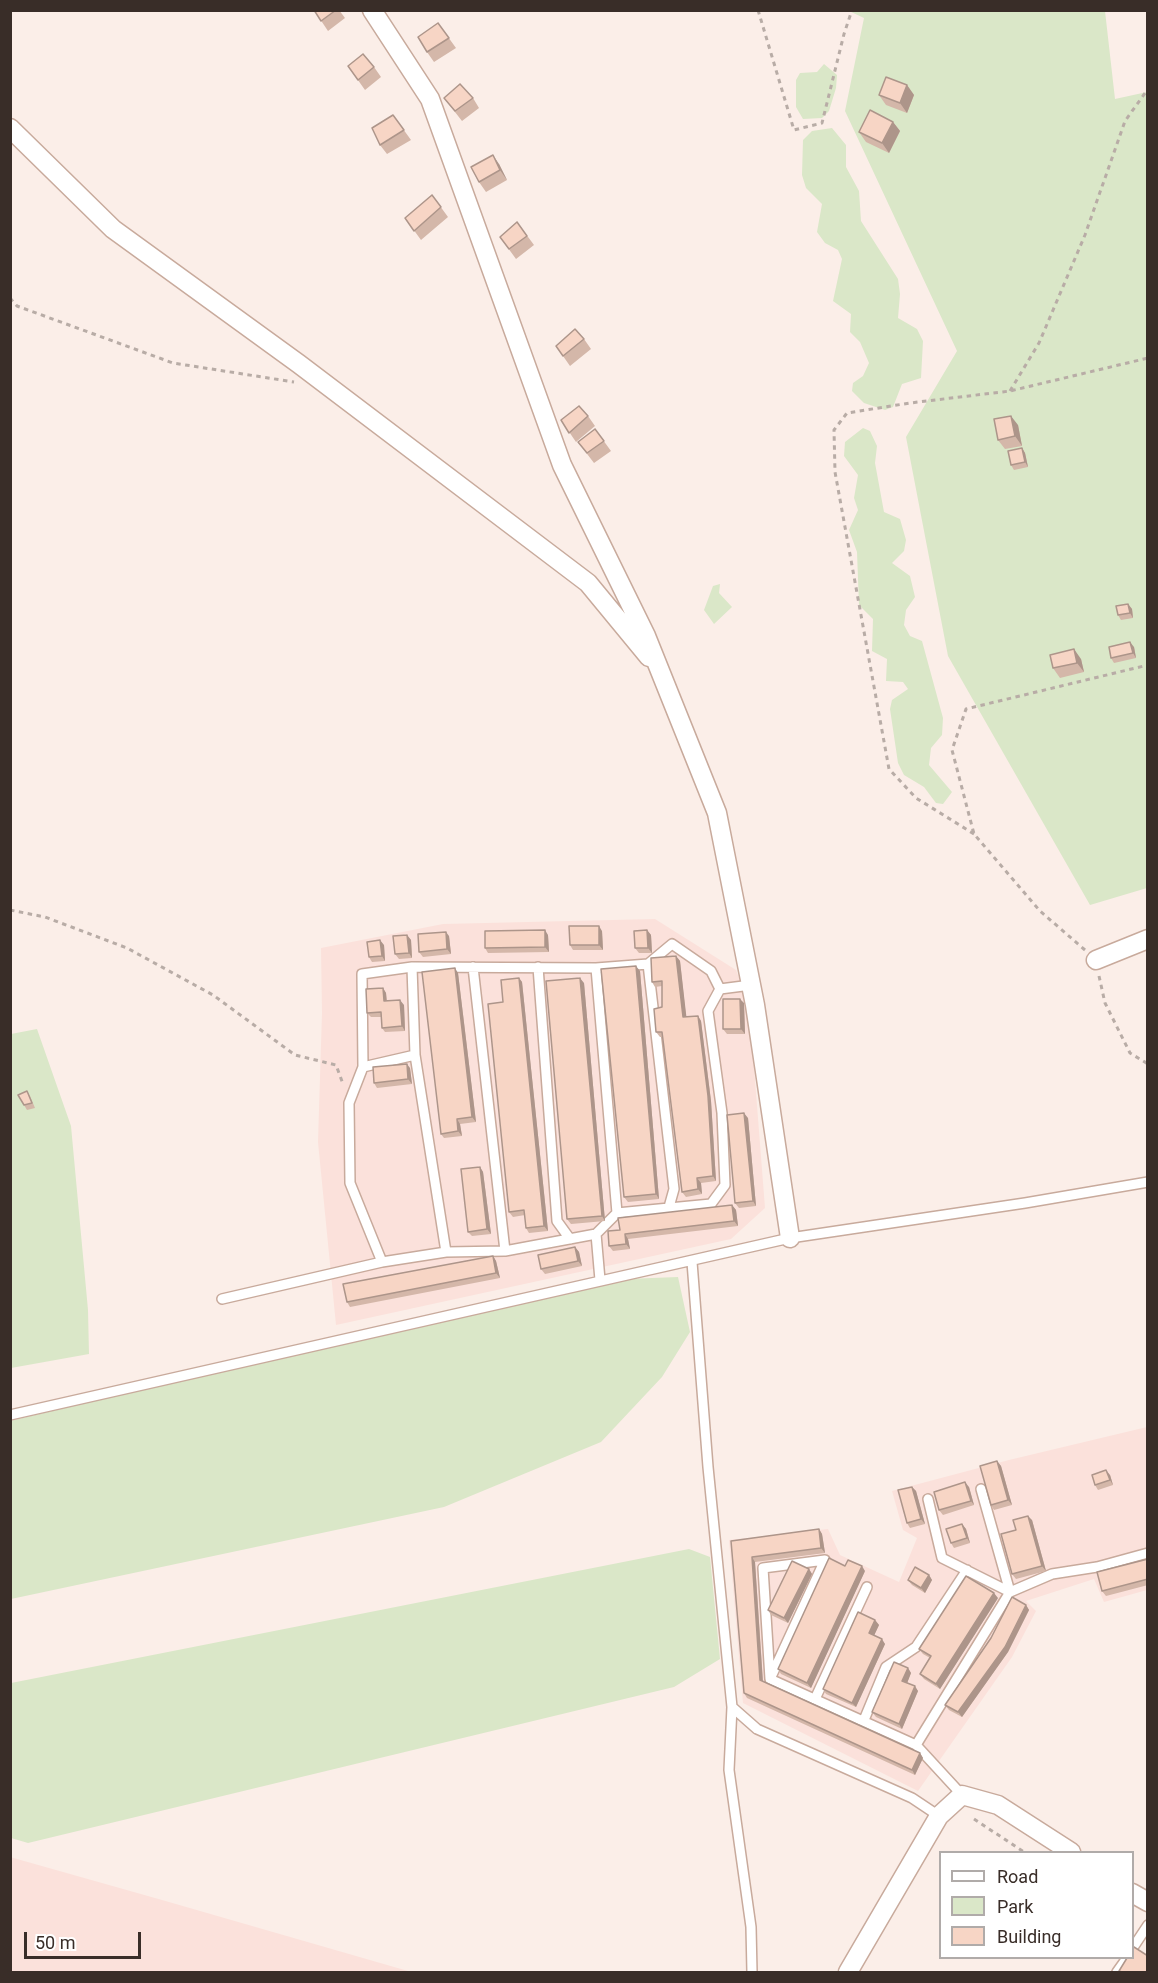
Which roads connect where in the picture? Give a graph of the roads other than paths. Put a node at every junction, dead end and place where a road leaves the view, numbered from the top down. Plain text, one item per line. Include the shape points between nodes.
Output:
1 (372, 10) edge
2 (10, 128) edge
3 (660, 670) junction
4 (1148, 939) edge
5 (1096, 960) road end
6 (648, 964) junction
7 (412, 967) junction
8 (473, 967) junction
9 (538, 967) junction
10 (596, 968) junction
11 (751, 985) junction
12 (720, 988) junction
13 (415, 1055) junction
14 (363, 1067) junction
15 (1148, 1182) edge
16 (669, 1207) junction
17 (617, 1214) junction
18 (596, 1234) junction
19 (790, 1238) junction
20 (570, 1239) junction
21 (446, 1251) junction
22 (505, 1251) junction
23 (382, 1262) junction
24 (692, 1262) junction
25 (600, 1280) junction
26 (222, 1299) dead end
27 (10, 1415) edge
28 (981, 1489) dead end
29 (928, 1498) dead end
30 (1148, 1553) edge
31 (967, 1570) junction
32 (867, 1587) dead end
33 (1010, 1592) junction
34 (770, 1679) junction
35 (815, 1699) junction
36 (732, 1707) junction
37 (864, 1720) junction
38 (916, 1745) junction
39 (963, 1795) junction
40 (939, 1816) junction
41 (1069, 1851) edge
42 (1134, 1894) edge
43 (1148, 1902) edge
44 (1148, 1925) edge
45 (1134, 1946) edge
46 (1126, 1959) edge
47 (752, 1972) edge
48 (848, 1972) edge
49 (1117, 1972) edge

1 - 3 street via 430,99 562,465
2 - 3 street via 113,230 307,370 588,583
3 - 11 street via 717,813
4 - 5 street
6 - 10 lane
6 - 12 lane via 672,945 711,971
6 - 16 lane via 674,1189
7 - 8 lane
7 - 13 lane
7 - 14 lane via 362,974
8 - 9 lane
8 - 22 lane
9 - 10 lane
9 - 20 lane via 557,1221
10 - 17 lane
11 - 12 lane
11 - 19 street
12 - 16 lane via 708,1011 722,1113 725,1185 711,1204
13 - 14 lane
13 - 21 lane
14 - 23 lane via 349,1103 350,1183
15 - 19 lane
16 - 17 lane
17 - 18 lane
18 - 20 lane
18 - 25 lane
19 - 24 lane
20 - 22 lane
21 - 22 lane
21 - 23 lane
23 - 26 lane
24 - 25 lane
24 - 36 lane
25 - 27 lane
28 - 33 lane
29 - 31 lane via 942,1558
30 - 33 lane via 1052,1574
31 - 33 lane
31 - 37 lane via 916,1647 886,1667
32 - 35 lane
33 - 38 lane
34 - 34 lane via 763,1568 825,1560 820,1571
34 - 35 lane
35 - 37 lane
36 - 40 lane via 757,1729 912,1798
36 - 47 lane via 729,1770 751,1927
37 - 38 lane
38 - 39 lane
39 - 40 street
39 - 41 street via 998,1805
40 - 48 street
42 - 43 street
44 - 45 lane
46 - 49 lane

